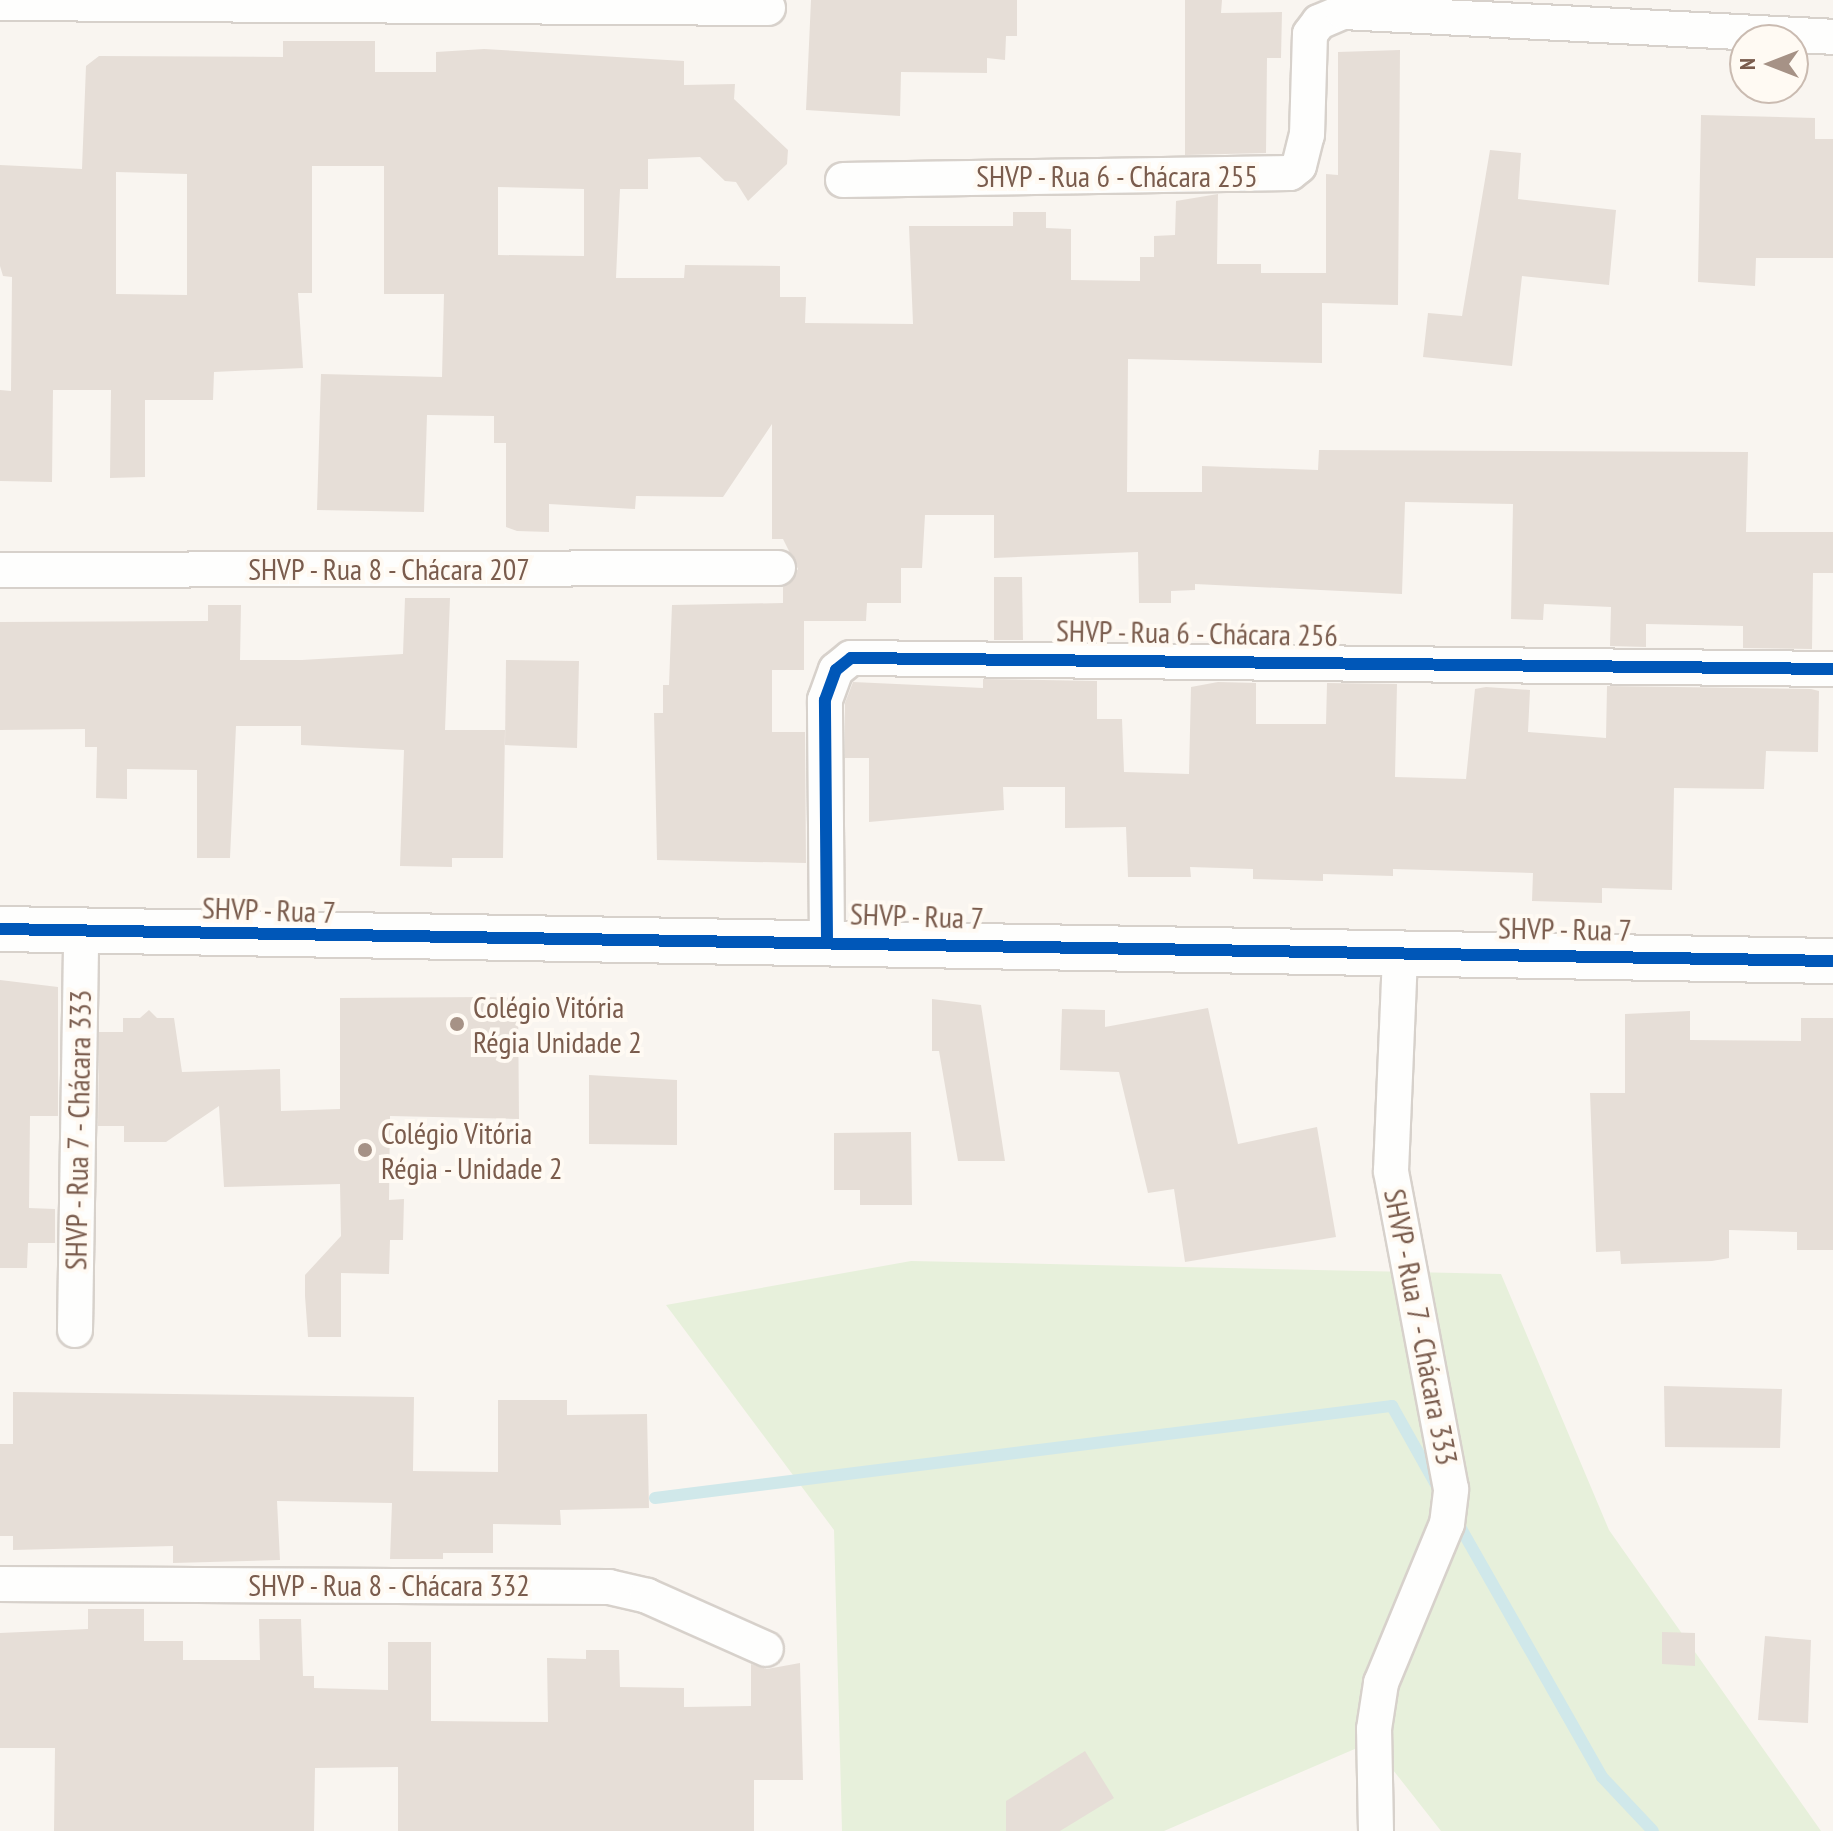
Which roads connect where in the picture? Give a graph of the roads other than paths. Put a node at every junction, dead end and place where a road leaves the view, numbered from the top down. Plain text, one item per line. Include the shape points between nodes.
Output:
1 (0, 3) edge
2 (768, 8) dead end
3 (1833, 37) edge
4 (843, 180) dead end
5 (778, 568) dead end
6 (0, 570) edge
7 (1833, 669) edge
8 (0, 929) edge
9 (81, 931) junction
10 (827, 940) junction
11 (1400, 952) junction
12 (1833, 961) edge
13 (75, 1330) dead end
14 (0, 1584) edge
15 (766, 1649) dead end
16 (1376, 1831) edge

1 - 2 street
3 - 4 street, SHVP - Rua 6 - Chácara 255 via 1343,12 1319,22 1310,34 1307,135 1299,166 1290,173
5 - 6 street, SHVP - Rua 8 - Chácara 207
7 - 10 street, SHVP - Rua 6 - Chácara 256 via 851,658 836,670 825,700
8 - 9 street, SHVP - Rua 7
9 - 10 street, SHVP - Rua 7
9 - 13 street, SHVP - Rua 7 - Chácara 333
10 - 11 street, SHVP - Rua 7
11 - 12 street, SHVP - Rua 7
11 - 16 street, SHVP - Rua 7 - Chácara 333 via 1391,1171 1451,1489 1447,1524 1381,1683 1374,1729
14 - 15 street, SHVP - Rua 8 - Chácara 332 via 609,1587 647,1596

